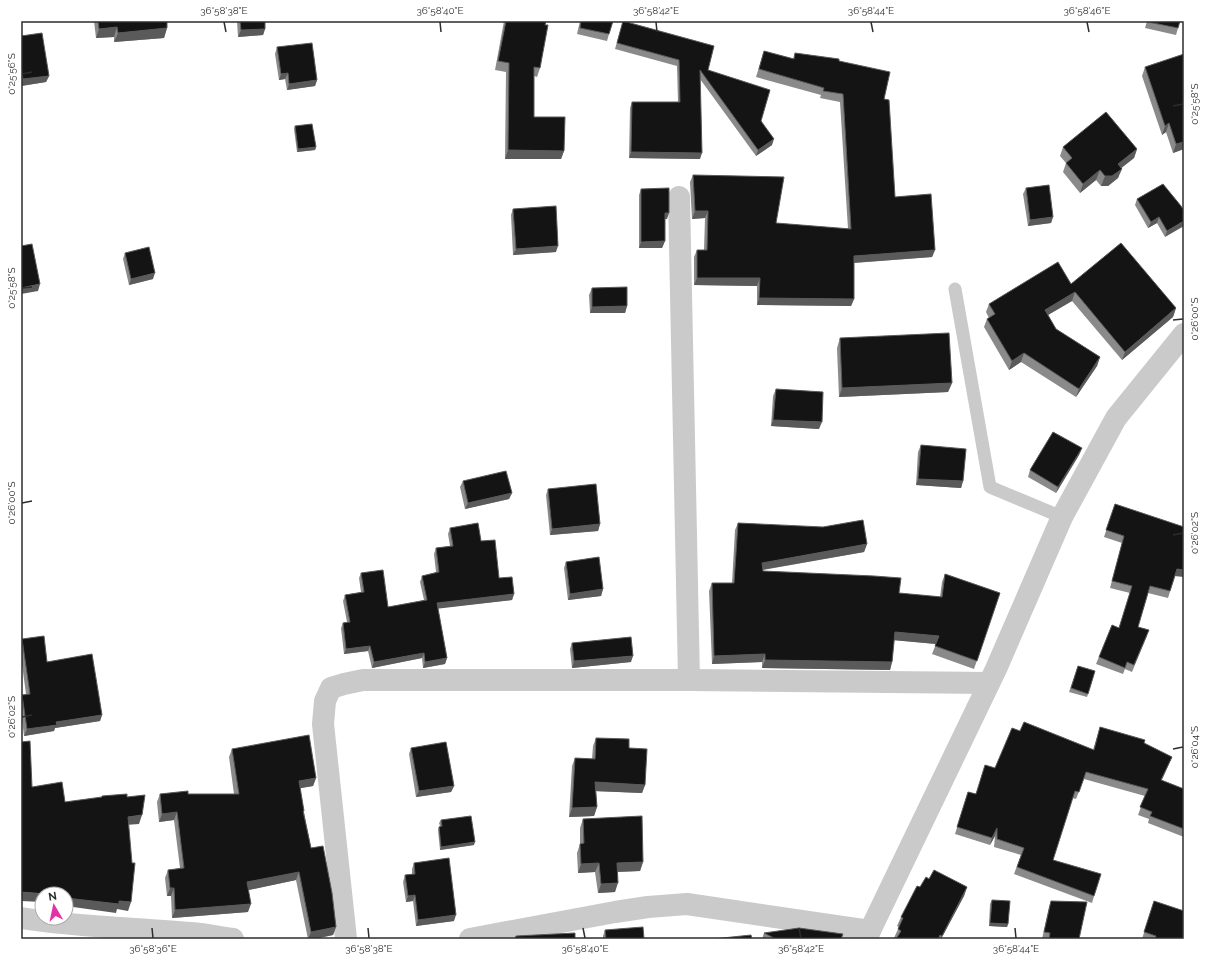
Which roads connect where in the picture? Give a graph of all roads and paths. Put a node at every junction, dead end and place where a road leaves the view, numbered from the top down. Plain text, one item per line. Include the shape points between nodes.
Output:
1 (679, 197) dead end
2 (955, 289) dead end
3 (1184, 334) edge
4 (1062, 517) junction
5 (689, 680) junction
6 (989, 683) junction
7 (21, 918) edge
8 (43, 931) edge
9 (868, 935) edge
10 (233, 939) edge
11 (346, 939) edge
12 (470, 939) edge

1 - 5 street
2 - 4 lane via 990,487
3 - 4 street via 1116,418
4 - 6 street
5 - 6 street
5 - 11 street via 363,680 331,688 324,701 323,724
6 - 9 street
7 - 8 street
8 - 10 street via 116,929 192,933
9 - 12 street via 687,904 642,908

